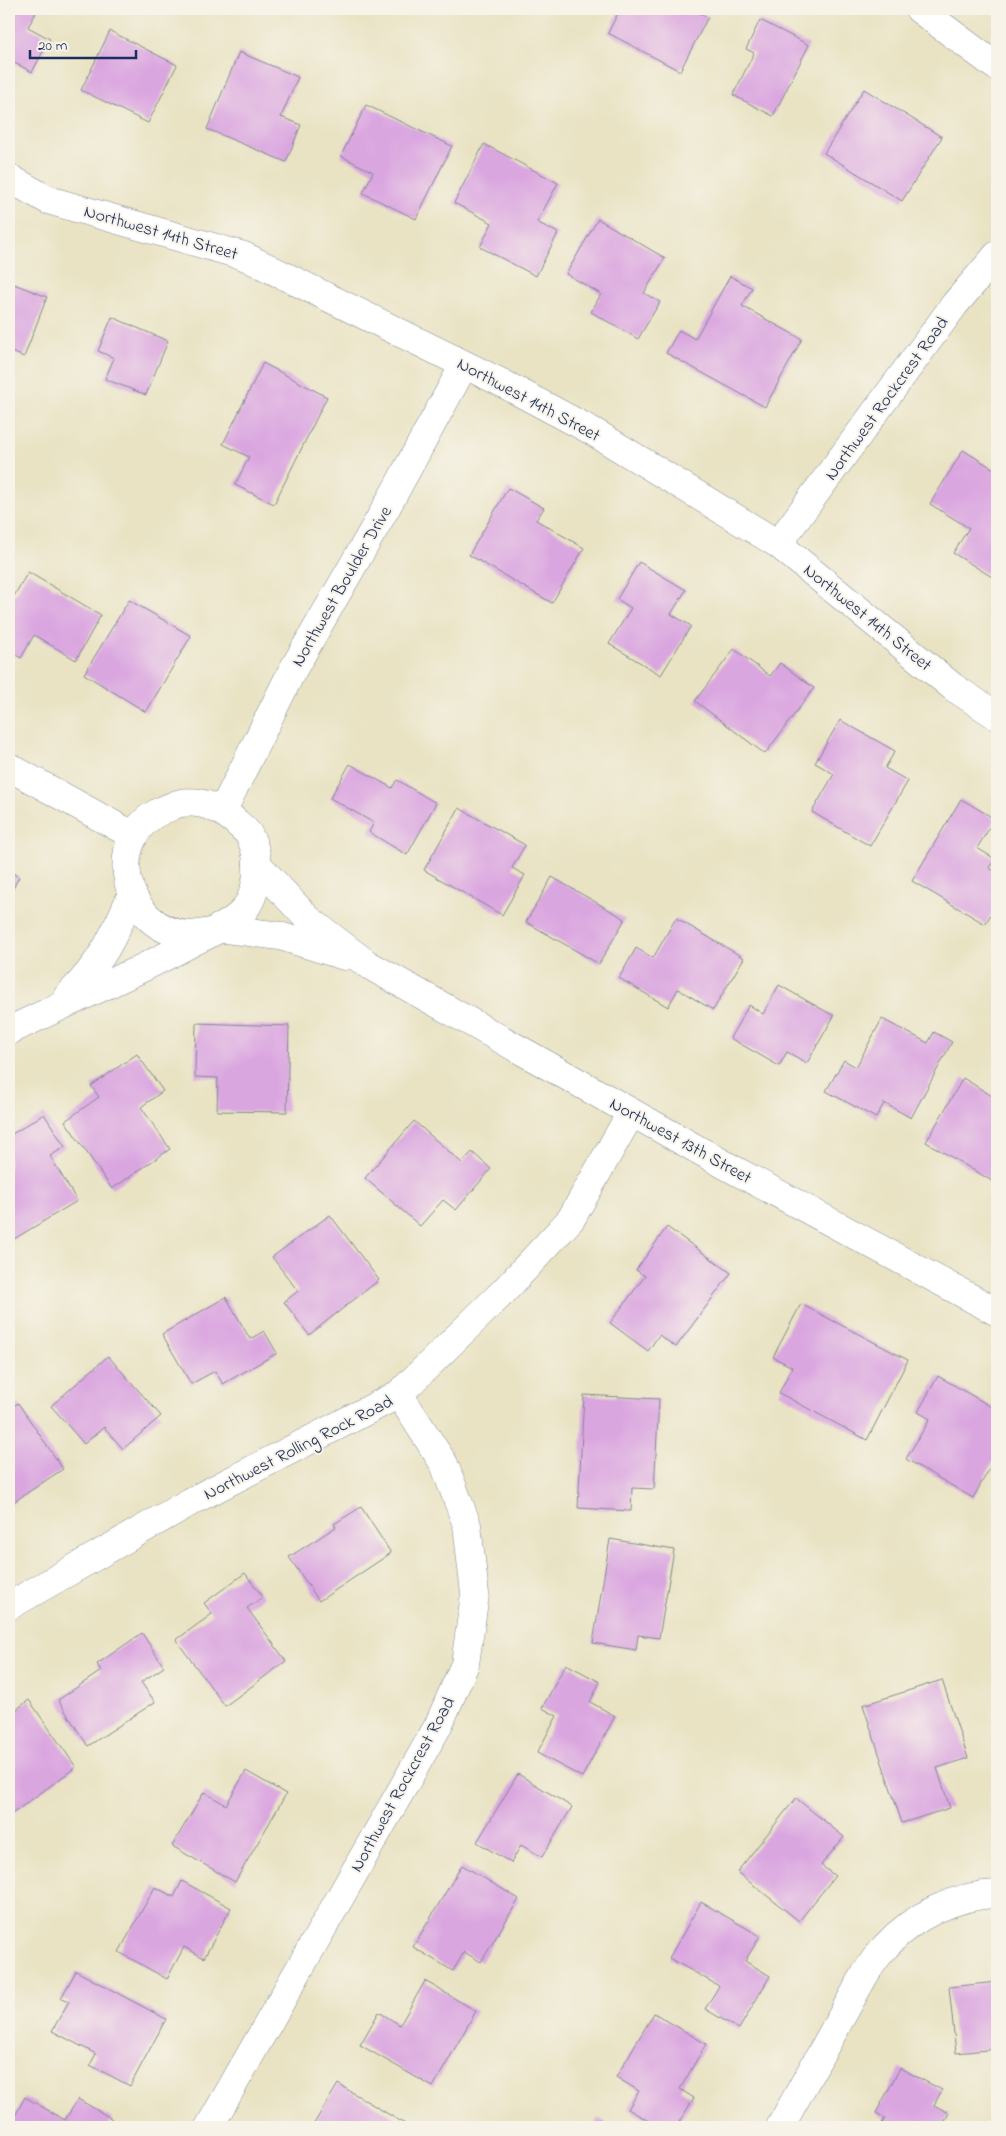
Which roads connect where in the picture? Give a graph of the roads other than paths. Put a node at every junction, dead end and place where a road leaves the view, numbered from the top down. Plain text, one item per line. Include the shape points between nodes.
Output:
1 (919, 9) edge
2 (997, 67) edge
3 (9, 178) edge
4 (997, 255) edge
5 (464, 365) junction
6 (778, 544) junction
7 (997, 716) edge
8 (9, 767) edge
9 (223, 810) junction
10 (134, 836) junction
11 (257, 864) junction
12 (131, 896) junction
13 (215, 930) junction
14 (367, 964) junction
15 (57, 1006) junction
16 (9, 1031) edge
17 (631, 1113) junction
18 (997, 1312) edge
19 (400, 1394) junction
20 (9, 1606) edge
21 (997, 1894) edge
22 (209, 2127) edge
23 (780, 2127) edge

1 - 2 street
3 - 5 street, Northwest 14th Street via 48,200 244,256
4 - 6 street, Northwest Rockcrest Road via 956,304
5 - 6 street, Northwest 14th Street via 592,431
5 - 9 street, Northwest Boulder Drive via 291,673
6 - 7 street, Northwest 14th Street via 953,687
8 - 10 street
9 - 10 street via 201,803 180,803 153,814
9 - 11 street via 248,834
10 - 12 street via 125,869
11 - 13 street via 252,898 237,918
11 - 14 street, Northwest 13th Street via 308,919
12 - 13 street via 150,920 174,932 190,935
12 - 15 street via 100,962
13 - 14 street, Northwest 13th Street via 280,936
13 - 15 street via 155,962
14 - 17 street, Northwest 13th Street
15 - 16 street
17 - 18 street, Northwest 13th Street
17 - 19 street, Northwest Rolling Rock Road via 571,1219
19 - 20 street, Northwest Rolling Rock Road via 190,1502
19 - 22 street, Northwest Rockcrest Road via 444,1464 467,1525 475,1594 465,1664 438,1726
21 - 23 street via 949,1903 915,1921 886,1946 864,1976

